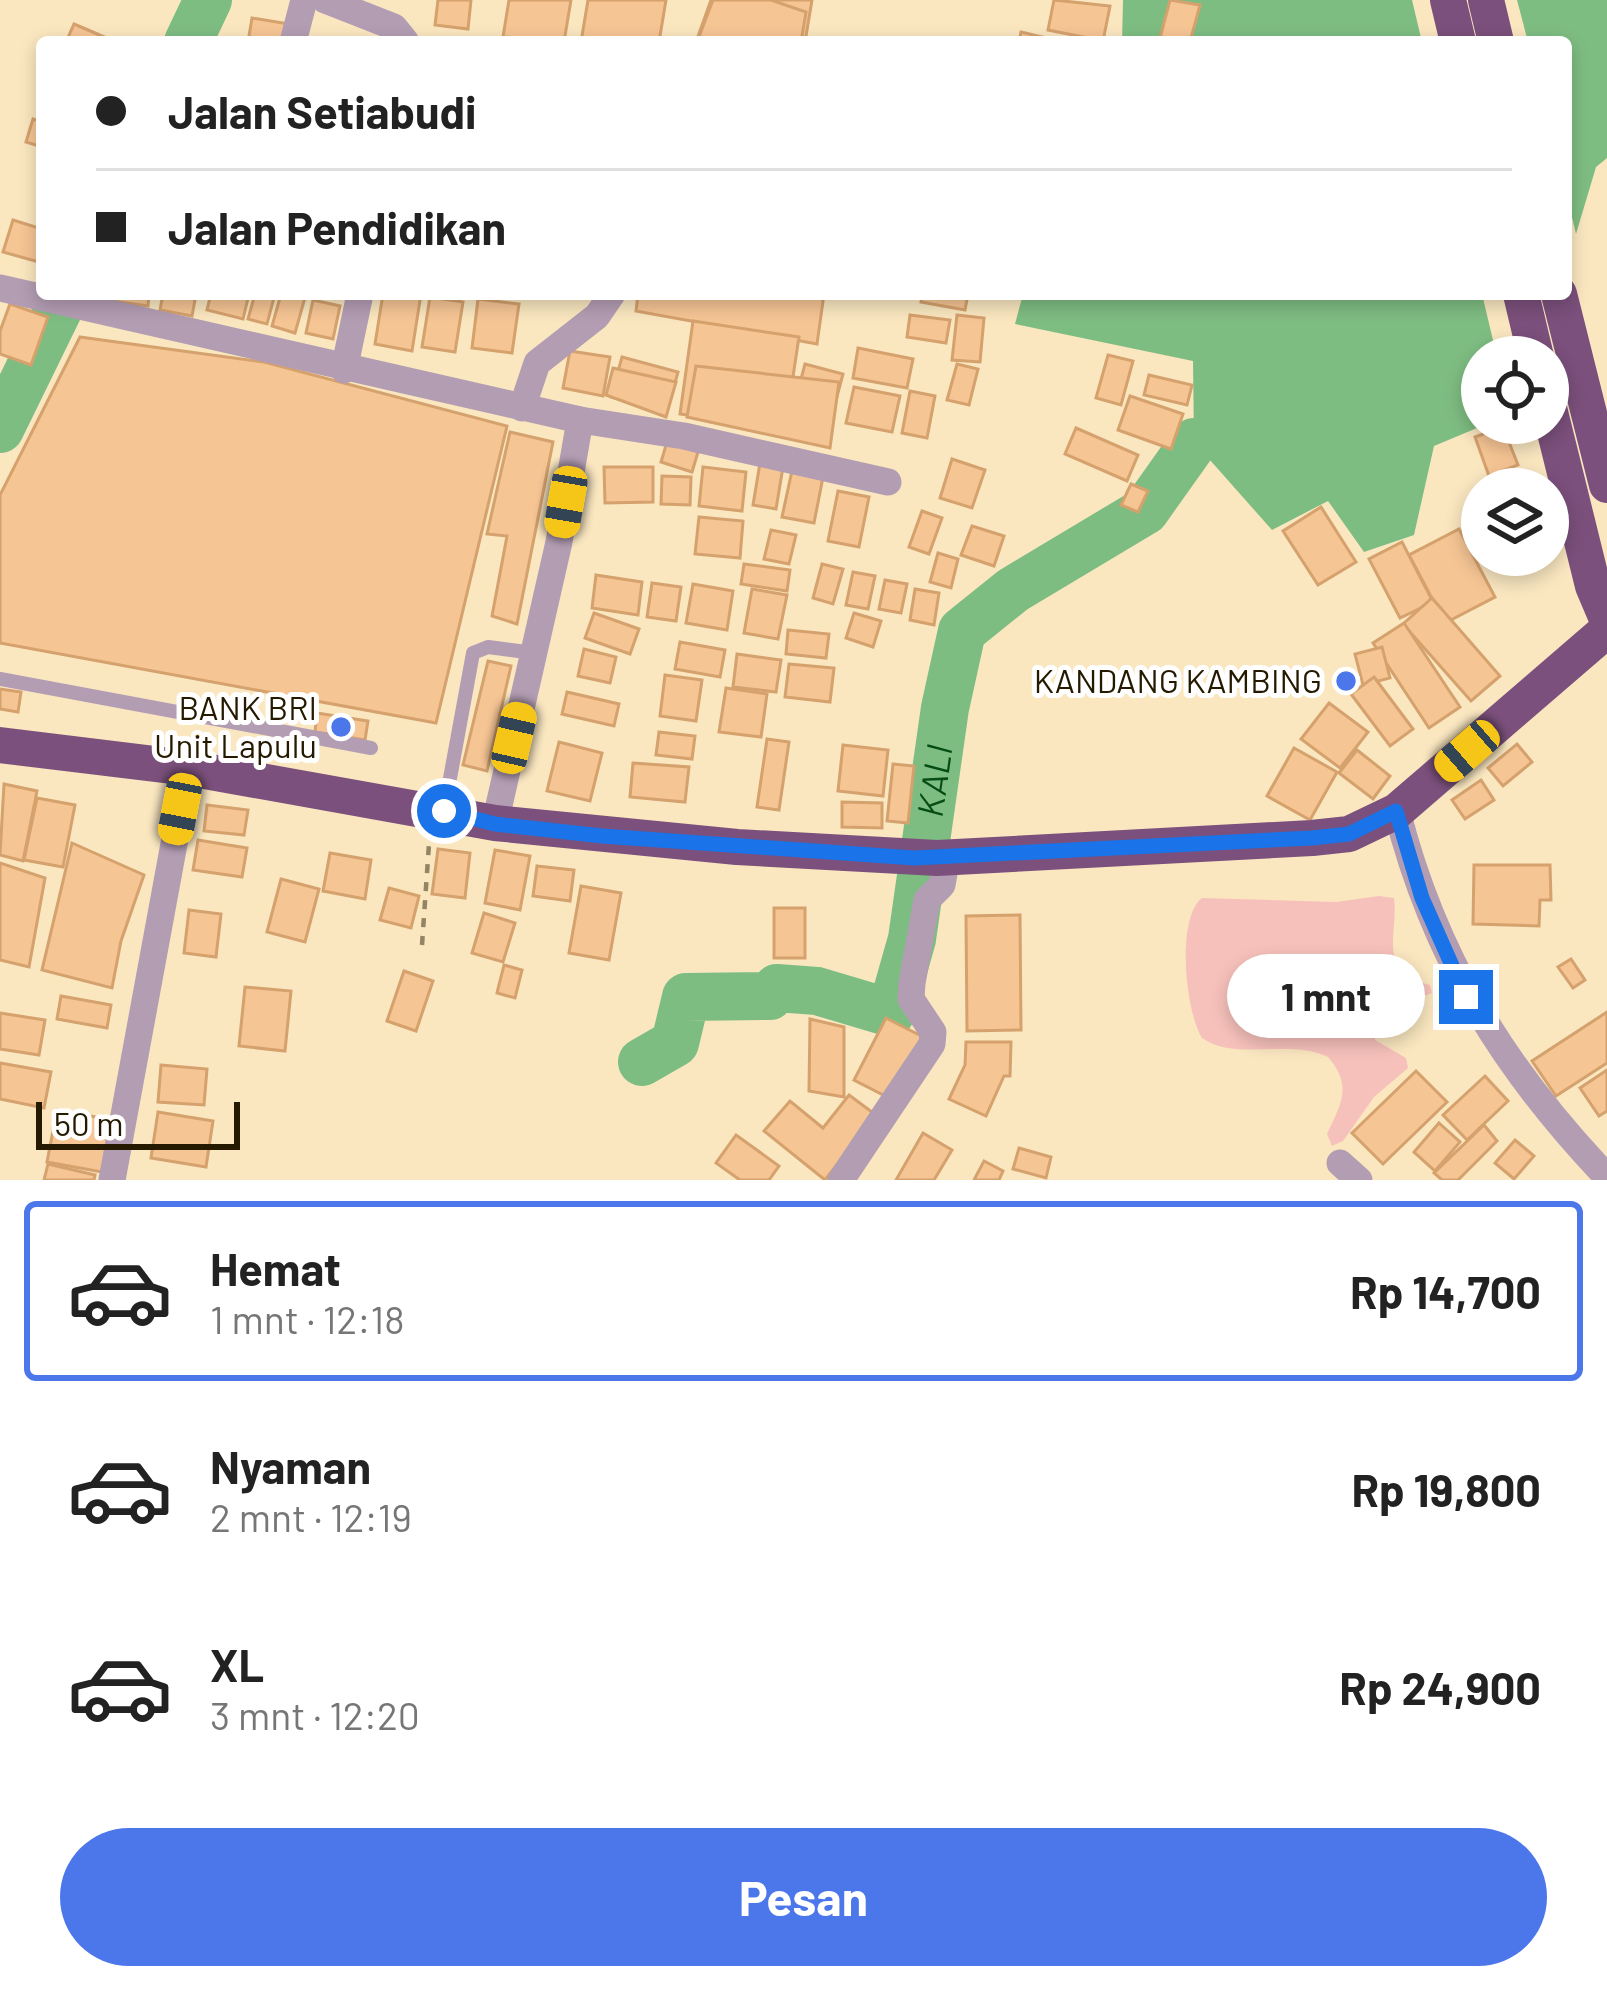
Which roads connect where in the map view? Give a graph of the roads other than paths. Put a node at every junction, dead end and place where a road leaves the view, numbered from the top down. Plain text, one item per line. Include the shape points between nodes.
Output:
1 (304, 0) edge
2 (325, 0) edge
3 (1448, 0) edge
4 (1486, 0) edge
5 (295, 36) edge
6 (401, 36) edge
7 (1457, 36) edge
8 (1495, 36) edge
9 (0, 288) edge
10 (36, 296) edge
11 (51, 300) edge
12 (359, 300) edge
13 (608, 300) edge
14 (1522, 300) edge
15 (1560, 300) edge
16 (1531, 336) edge
17 (344, 370) junction
18 (522, 408) junction
19 (580, 420) junction
20 (1558, 444) edge
21 (888, 482) dead end
22 (1607, 485) edge
23 (1607, 619) edge
24 (1607, 630) edge
25 (535, 653) junction
26 (0, 679) edge
27 (0, 745) edge
28 (371, 748) dead end
29 (188, 769) junction
30 (438, 810) junction
31 (1396, 811) junction
32 (495, 824) junction
33 (933, 858) junction
34 (1600, 1170) edge
35 (113, 1180) edge
36 (841, 1180) edge
37 (1570, 1180) edge

1 - 5 street
2 - 6 street
3 - 7 highway
4 - 8 highway
9 - 10 street
11 - 17 street
12 - 17 street
13 - 18 street via 537,363
14 - 16 highway
15 - 22 highway
17 - 18 street
18 - 19 street
19 - 21 street
19 - 25 street
20 - 23 highway
24 - 31 highway
25 - 30 lane via 473,653
25 - 32 street
26 - 28 lane
27 - 29 highway
29 - 30 highway
29 - 35 street
30 - 32 highway
31 - 33 highway via 1349,834 1312,838
31 - 34 street via 1422,898 1466,997 1557,1126
32 - 33 highway
33 - 36 street via 942,885 927,900 911,999 932,1044
34 - 37 street

